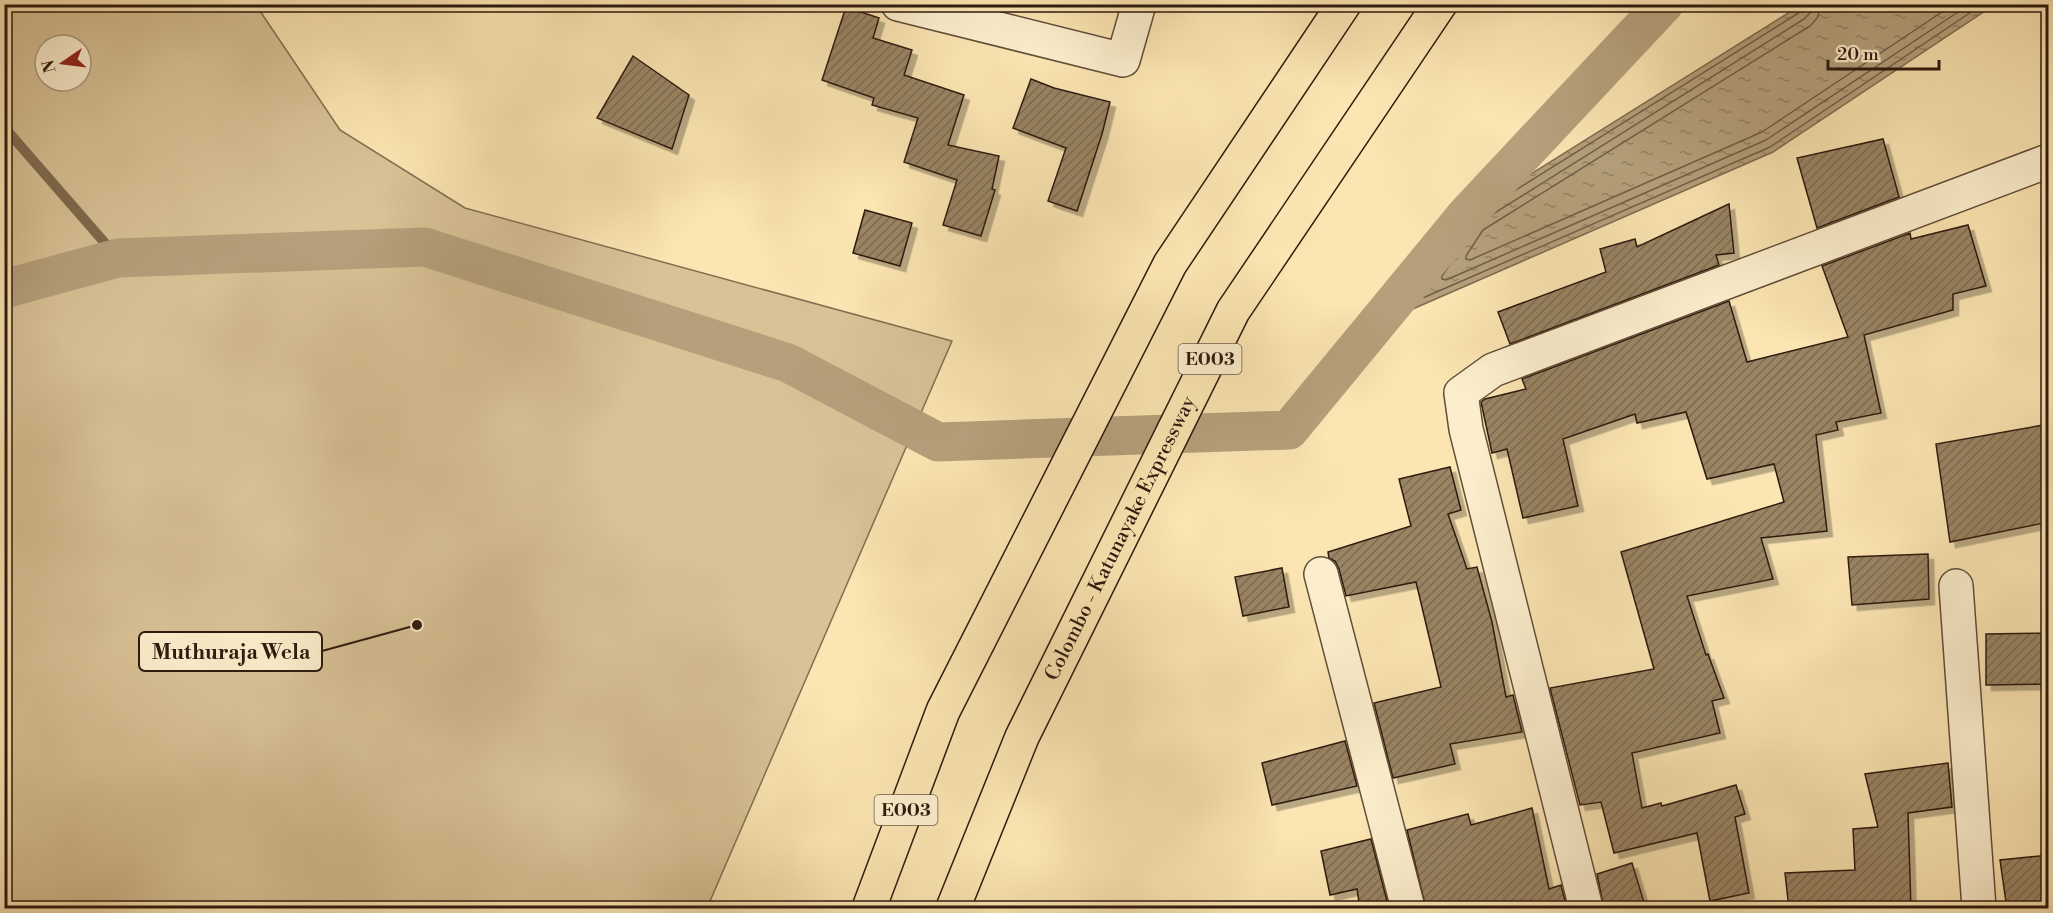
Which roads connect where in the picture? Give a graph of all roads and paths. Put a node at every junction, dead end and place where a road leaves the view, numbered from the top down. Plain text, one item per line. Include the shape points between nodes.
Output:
1 (898, 4) edge
2 (1139, 4) edge
3 (1344, 4) edge
4 (1440, 4) edge
5 (2049, 161) edge
6 (1321, 574) dead end
7 (1956, 586) dead end
8 (869, 909) edge
9 (953, 909) edge
10 (1408, 909) edge
11 (1586, 909) edge
12 (1979, 909) edge

1 - 2 street via 1123,60
3 - 8 highway, E003 via 1170,264 943,711
4 - 9 highway, Colombo - Katunayake Expressway / E003 via 1233,311 1022,737
5 - 11 street via 1493,370 1461,393 1466,429
6 - 10 street
7 - 12 street

